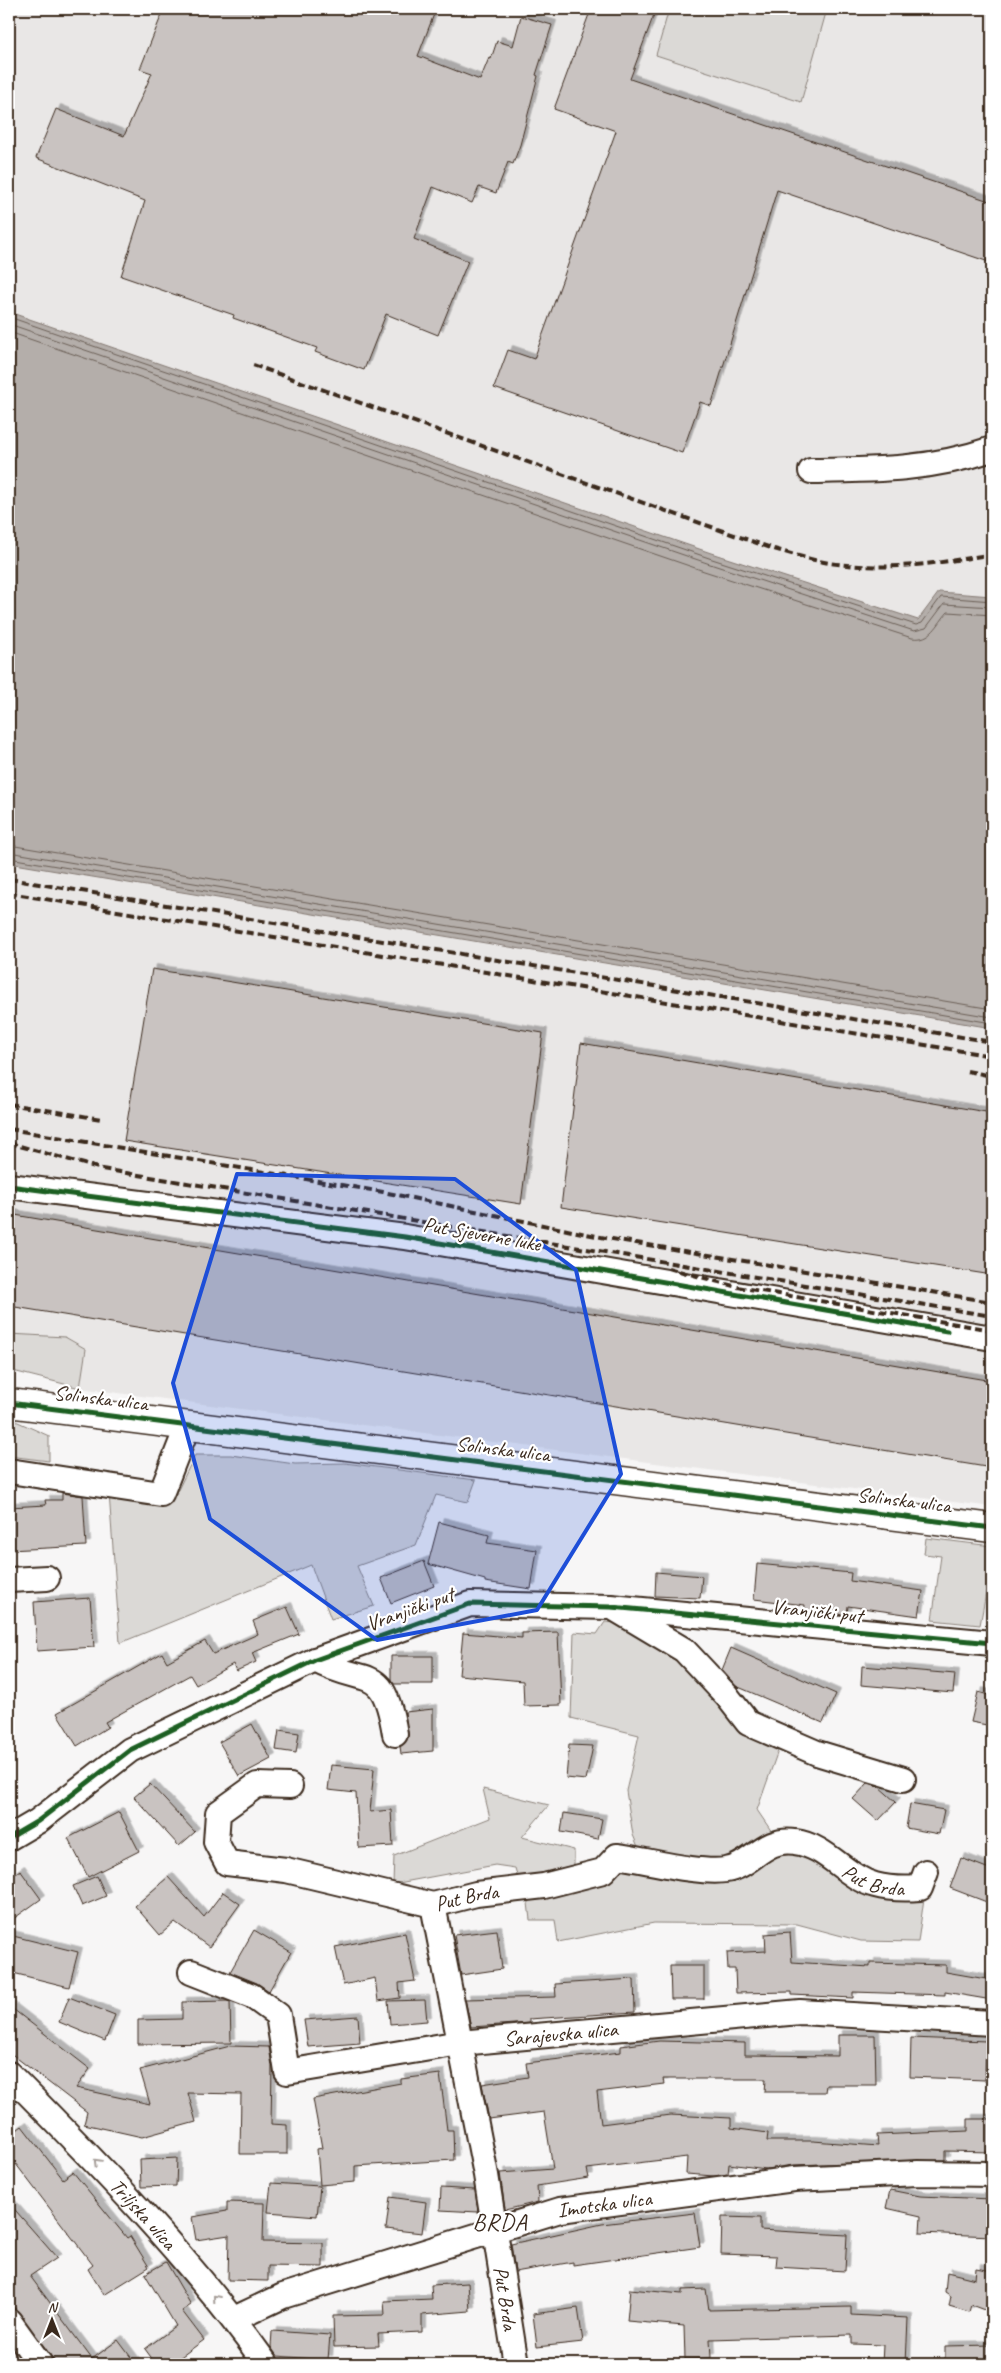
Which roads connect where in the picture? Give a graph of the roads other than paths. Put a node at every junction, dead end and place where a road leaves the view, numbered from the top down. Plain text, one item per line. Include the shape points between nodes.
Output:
1 (992, 449) edge
2 (811, 471) dead end
3 (9, 1186) edge
4 (992, 1338) edge
5 (9, 1403) edge
6 (188, 1425) junction
7 (9, 1471) edge
8 (992, 1528) edge
9 (47, 1578) dead end
10 (9, 1580) edge
11 (612, 1607) junction
12 (992, 1643) edge
13 (315, 1660) junction
14 (395, 1734) dead end
15 (903, 1779) dead end
16 (290, 1786) dead end
17 (9, 1838) edge
18 (926, 1872) dead end
19 (432, 1905) junction
20 (192, 1972) dead end
21 (992, 2023) edge
22 (460, 2043) junction
23 (9, 2074) edge
24 (992, 2174) edge
25 (493, 2230) junction
26 (234, 2319) junction
27 (9, 2321) edge
28 (40, 2364) edge
29 (266, 2364) edge
30 (516, 2364) edge

1 - 2 street via 938,464 882,470
3 - 4 street, Put Sjeverne luke via 405,1237
5 - 6 main road, Solinska ulica
6 - 7 street via 161,1494
6 - 8 main road, Solinska ulica
9 - 10 street
11 - 12 street, Vranjički put
11 - 13 street, Vranjički put via 470,1604
11 - 15 street, Vranjički put via 684,1650 748,1723 817,1753
13 - 14 street via 330,1668 367,1676 384,1690
13 - 17 street, Vranjički put via 130,1750 38,1822
16 - 19 street via 257,1785 218,1813 216,1842 226,1863 286,1870
18 - 19 street, Put Brda via 920,1888 874,1885 824,1852 796,1842 782,1842 762,1849 727,1870 688,1868 617,1856 603,1871 544,1886 476,1894
19 - 22 street, Put Brda
20 - 22 street, Sarajevska ulica via 252,1996 278,2015 287,2072
21 - 22 street, Sarajevska ulica via 800,2012
22 - 25 street, Put Brda via 486,2175
26 -> 23 street, Triljska ulica via 110,2175
24 - 25 street, Imotska ulica via 918,2173 794,2179 560,2210
25 - 26 street, Imotska ulica via 283,2296
25 - 30 street, Put Brda
26 - 29 street, Triljska ulica
27 - 28 street

